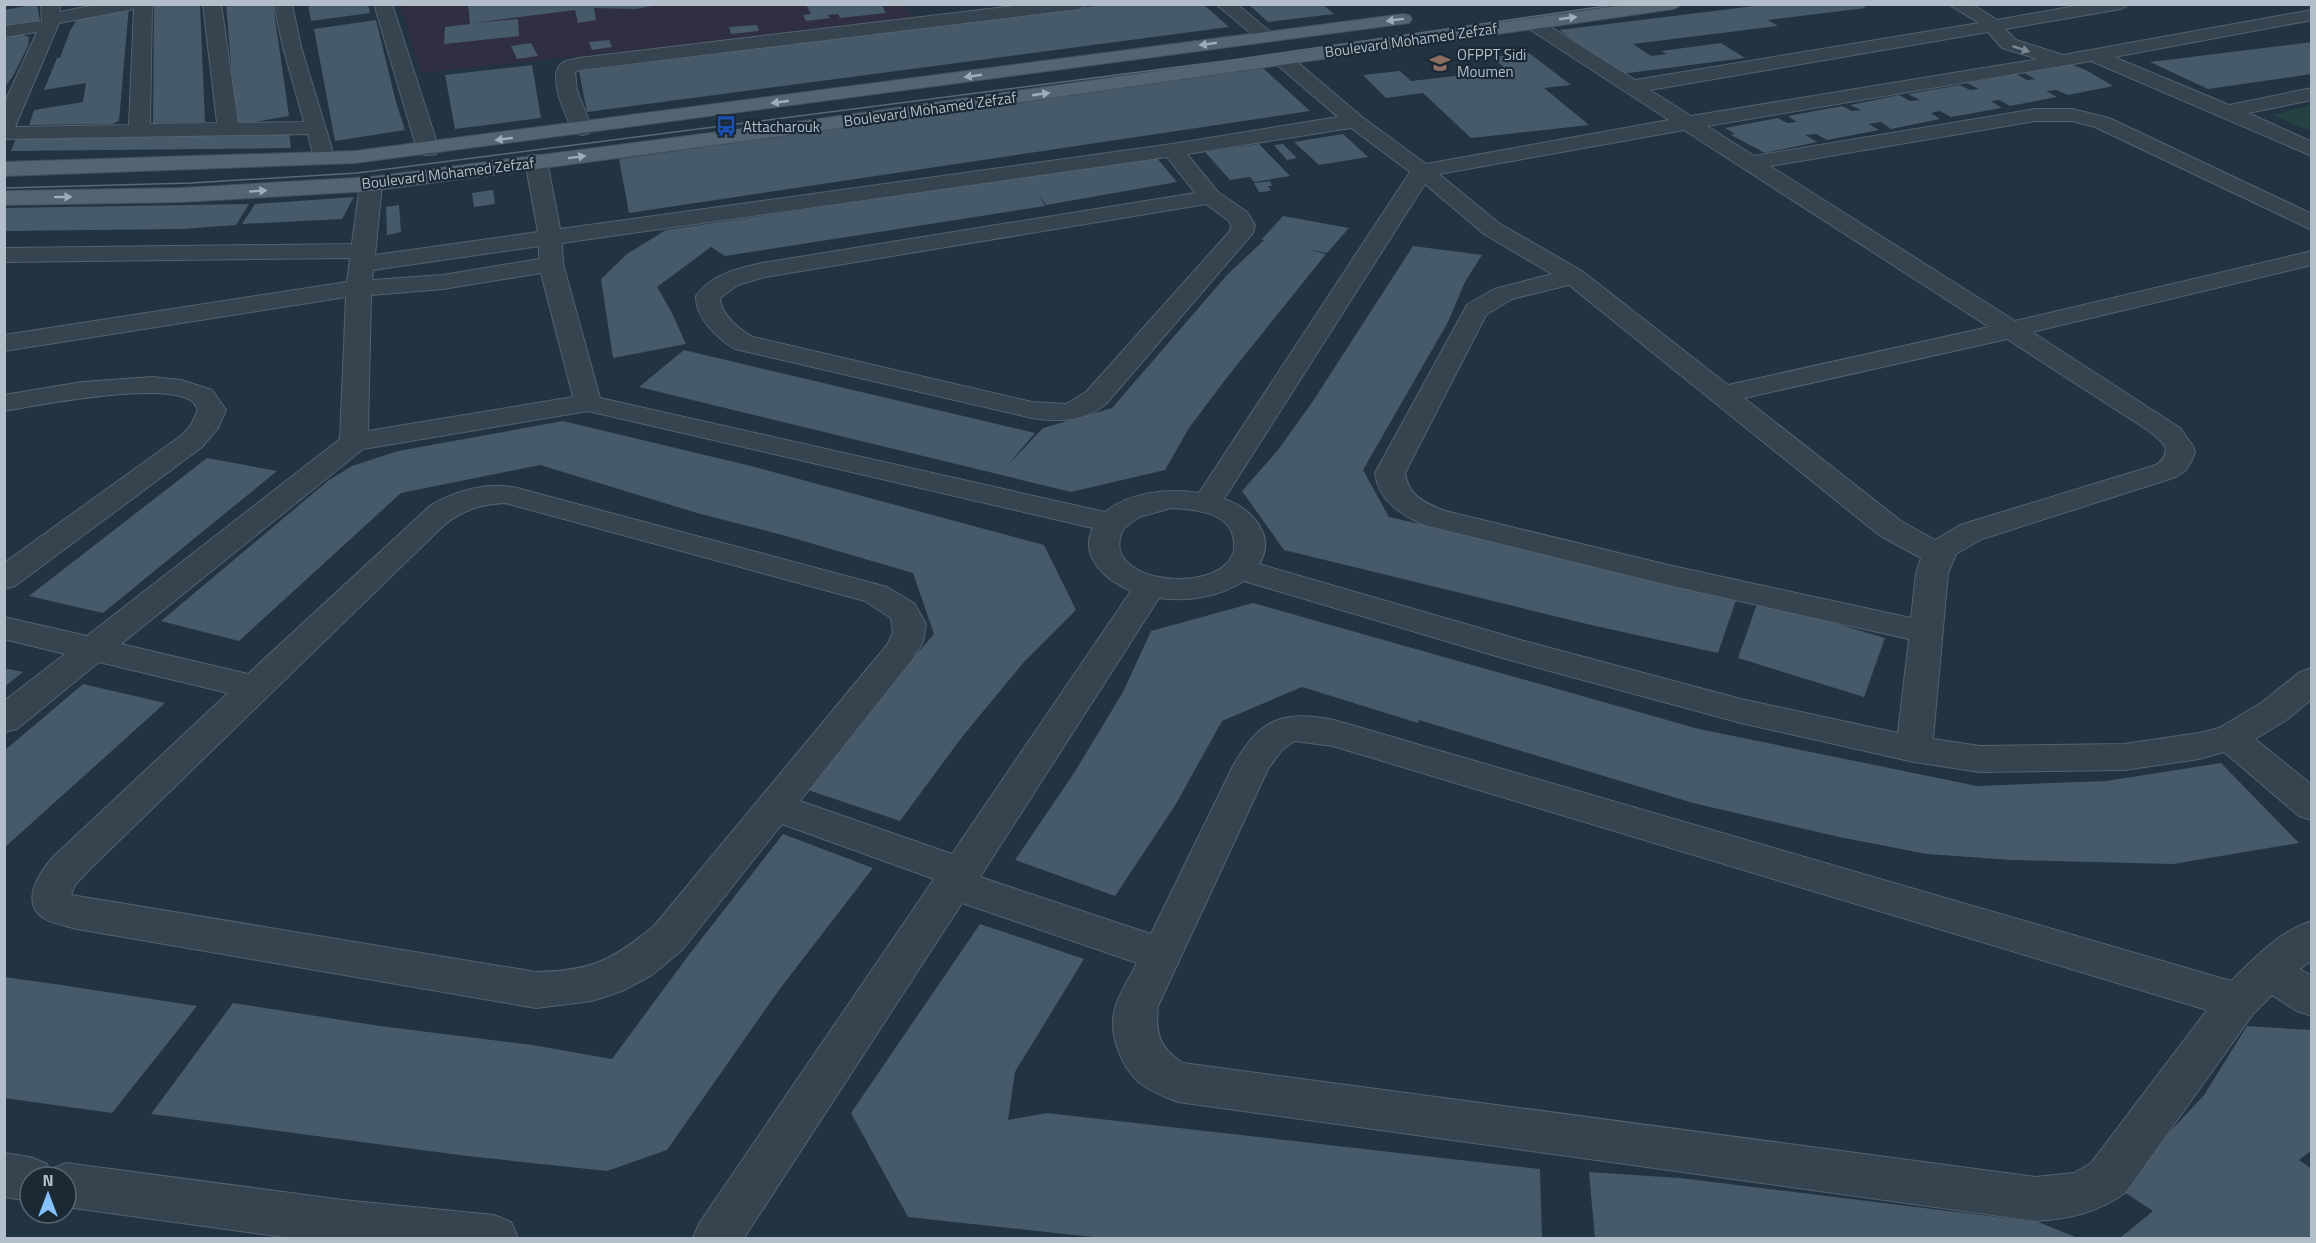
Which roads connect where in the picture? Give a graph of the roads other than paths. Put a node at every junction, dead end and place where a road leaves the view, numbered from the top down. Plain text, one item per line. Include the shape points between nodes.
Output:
1 (131, 4) edge
2 (143, 4) edge
3 (212, 4) edge
4 (283, 4) edge
5 (382, 4) edge
6 (915, 4) edge
7 (1079, 4) edge
8 (1224, 4) edge
9 (1674, 4) edge
10 (1958, 4) edge
11 (1982, 4) edge
12 (2121, 4) edge
13 (2312, 15) edge
14 (50, 16) edge
15 (1426, 16) dead end
16 (2024, 20) junction
17 (926, 22) junction
18 (1532, 23) junction
19 (1991, 25) junction
20 (4, 32) edge
21 (1266, 36) junction
22 (2098, 54) junction
23 (1282, 59) junction
24 (2066, 60) junction
25 (1631, 87) junction
26 (2312, 94) edge
27 (2228, 111) junction
28 (1355, 121) junction
29 (1686, 123) junction
30 (5, 128) edge
31 (316, 128) junction
32 (228, 129) junction
33 (582, 129) junction
34 (139, 130) junction
35 (428, 149) junction
36 (1172, 150) junction
37 (2312, 150) edge
38 (323, 159) junction
39 (536, 161) junction
40 (1750, 164) junction
41 (4, 169) edge
42 (1422, 171) junction
43 (371, 184) junction
44 (1210, 197) junction
45 (4, 198) edge
46 (2312, 223) edge
47 (550, 250) junction
48 (4, 255) edge
49 (76, 255) junction
50 (2312, 258) edge
51 (4, 266) edge
52 (361, 268) junction
53 (1573, 276) junction
54 (2010, 330) junction
55 (4, 343) edge
56 (1722, 395) junction
57 (4, 403) edge
58 (588, 403) junction
59 (354, 442) junction
60 (1207, 503) junction
61 (1112, 523) junction
62 (1938, 554) junction
63 (1239, 569) junction
64 (4, 579) edge
65 (1151, 586) junction
66 (4, 628) edge
67 (1926, 632) junction
68 (92, 648) junction
69 (2312, 680) edge
70 (254, 687) junction
71 (4, 720) edge
72 (2230, 738) junction
73 (1914, 749) junction
74 (2312, 806) edge
75 (775, 807) junction
76 (958, 878) junction
77 (2312, 938) edge
78 (1161, 954) junction
79 (2268, 971) junction
80 (2312, 998) edge
81 (2238, 1001) junction
82 (78, 1187) edge
83 (494, 1239) edge
84 (717, 1239) edge

1 - 14 street
2 - 34 street
3 - 32 street
4 - 31 street
5 - 35 street
6 - 17 street
7 - 17 street
8 - 21 street
18 -> 9 main road, Boulevard Mohamed Zefzaf
10 - 19 street
11 - 16 street
12 - 16 street
13 - 22 street
14 - 20 street
14 - 30 street
15 -> 21 main road, Boulevard Mohamed Zefzaf
16 - 19 street
16 - 22 street via 2075,34
17 - 33 street via 570,67 564,80
18 - 23 main road, Boulevard Mohamed Zefzaf
18 - 25 street
19 -> 24 street via 2014,46
19 - 25 street
21 -> 33 main road, Boulevard Mohamed Zefzaf
22 - 24 street
22 - 27 street
23 - 28 street
39 -> 23 main road, Boulevard Mohamed Zefzaf
24 - 29 street
25 - 29 street
26 - 27 street
27 - 37 street
28 - 36 street
28 - 42 street
29 - 40 street
29 - 42 street
30 - 34 street
31 - 32 street
31 - 38 street
32 - 34 street
33 -> 35 main road, Boulevard Mohamed Zefzaf
35 - 38 main road, Boulevard Mohamed Zefzaf
36 - 44 street
36 - 47 street
38 - 41 main road, Boulevard Mohamed Zefzaf
39 - 43 main road, Boulevard Mohamed Zefzaf
39 - 47 street
40 - 46 street via 2035,115 2072,115 2102,122
40 - 54 street
42 - 53 street via 1492,229
42 - 60 street
45 -> 43 main road, Boulevard Mohamed Zefzaf via 181,195
43 - 52 street
44 - 44 street via 762,270 720,285 708,296 708,307 733,338 749,344 1032,410 1073,412 1096,398 1241,233 1239,217
47 - 52 street via 442,282
47 - 58 street
48 - 49 street
49 - 51 street
49 - 52 street
50 - 54 street
52 - 55 street
52 - 59 street
53 - 56 street
53 - 67 street via 1503,294 1476,310 1390,473 1390,483 1401,498 1435,518
54 - 56 street
54 - 62 street via 2162,427 2176,441 2180,458 2175,465 2152,476 1971,532 1946,545
56 - 62 street via 1890,528
57 - 64 street via 98,388 157,386 196,393 208,400 212,410 204,428 192,441
58 - 59 street
58 - 61 street
59 - 68 street
60 - 61 street via 1153,501 1137,506
60 - 63 street via 1238,519 1247,530 1249,555
61 - 65 street via 1104,537 1105,552 1113,567 1129,579
62 - 67 street via 1932,573
63 - 65 street via 1201,588
63 - 73 street via 1741,711
65 - 76 street
66 - 68 street
67 - 73 street
68 - 70 street
68 - 71 street
69 - 72 street via 2273,712
70 - 75 street via 440,512 473,497 514,495 876,594 894,601 904,611 910,621 908,641
70 - 75 street via 64,870 51,897 57,907 536,990 562,990 590,986 643,960 668,938
72 - 73 street via 2124,757 1980,759
72 - 74 street
75 - 76 street
76 - 78 street
76 - 84 street
77 - 79 street
78 - 81 street via 1262,748 1285,729 1305,727
78 - 81 street via 1137,1006 1136,1038 1147,1062 1166,1078 1178,1082 2035,1198 2078,1195 2108,1178
79 - 80 street
79 - 81 street
82 - 83 street via 343,1224

